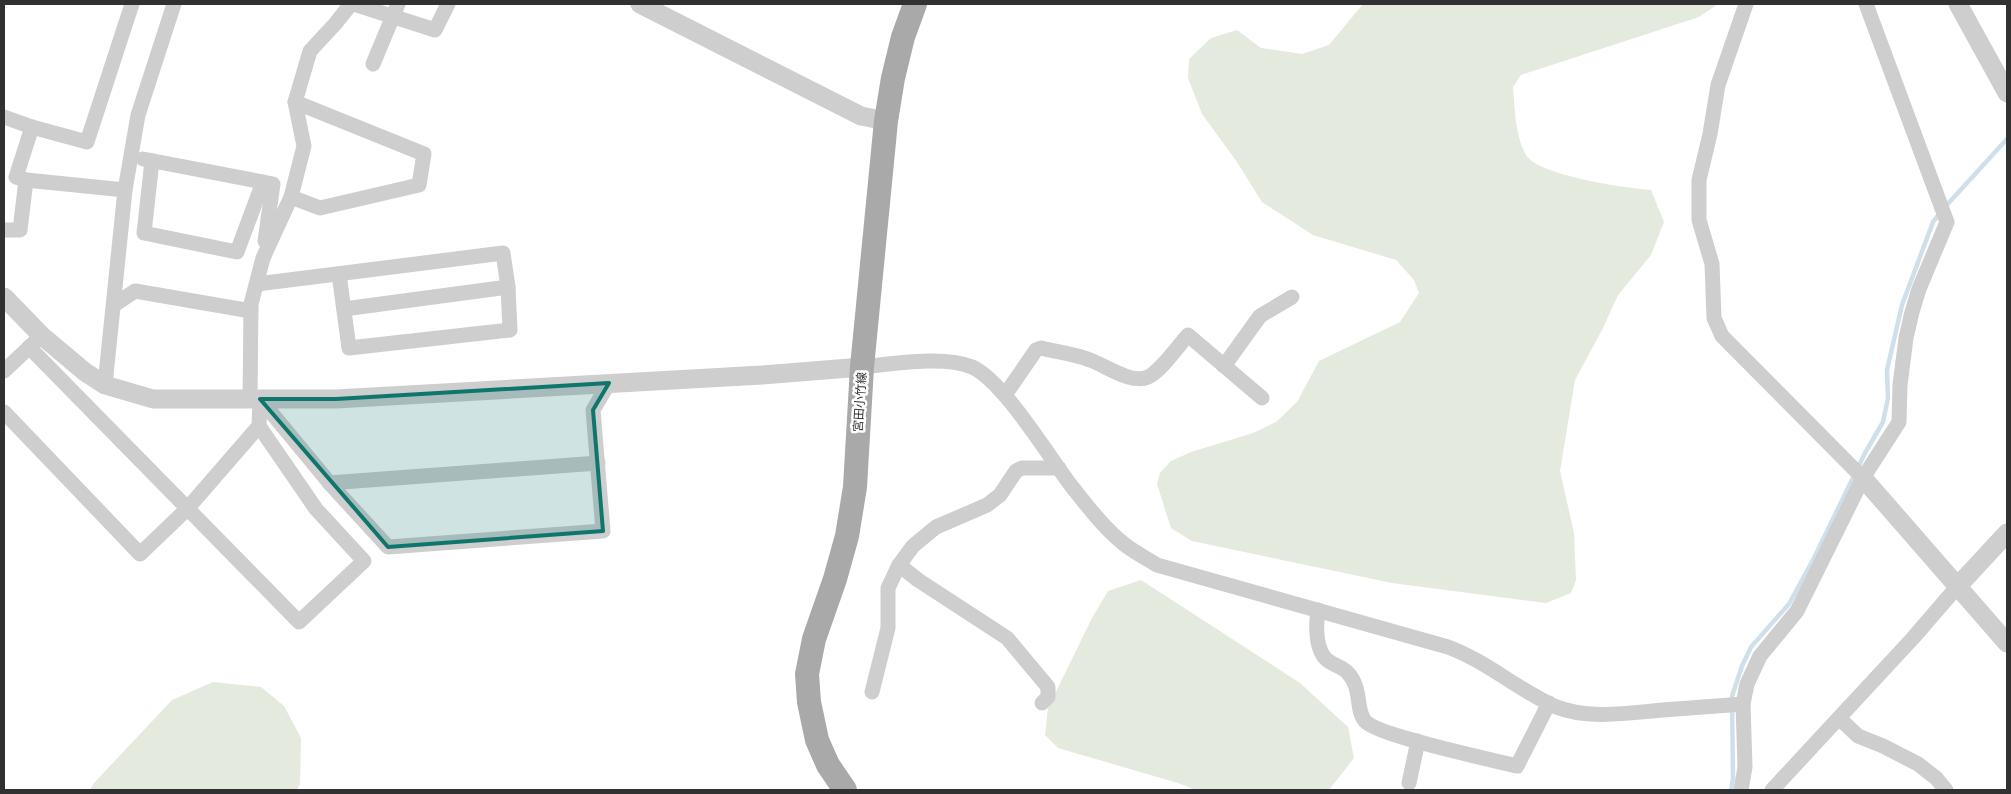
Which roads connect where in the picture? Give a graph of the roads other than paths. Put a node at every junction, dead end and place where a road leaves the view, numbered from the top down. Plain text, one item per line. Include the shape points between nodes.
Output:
1 (130, 4) edge
2 (174, 4) edge
3 (352, 4) edge
4 (448, 4) edge
5 (640, 4) edge
6 (915, 4) edge
7 (1746, 4) edge
8 (1866, 4) edge
9 (1958, 4) edge
10 (395, 11) edge
11 (373, 64) dead end
12 (2007, 93) edge
13 (295, 102) junction
14 (4, 117) edge
15 (886, 121) junction
16 (32, 127) junction
17 (132, 157) junction
18 (152, 160) junction
19 (26, 180) junction
20 (263, 182) junction
21 (125, 190) junction
22 (291, 197) junction
23 (4, 230) edge
24 (263, 258) junction
25 (339, 274) junction
26 (257, 284) junction
27 (508, 287) junction
28 (4, 296) edge
29 (1292, 297) dead end
30 (114, 305) junction
31 (344, 309) junction
32 (251, 311) junction
33 (35, 341) junction
34 (862, 366) junction
35 (1224, 366) junction
36 (4, 371) edge
37 (609, 383) junction
38 (105, 385) junction
39 (1005, 395) junction
40 (1262, 398) dead end
41 (255, 399) junction
42 (4, 412) edge
43 (259, 426) junction
44 (598, 463) junction
45 (1058, 468) junction
46 (1863, 478) junction
47 (329, 482) junction
48 (188, 509) junction
49 (2007, 533) edge
50 (900, 565) junction
51 (1957, 587) junction
52 (1318, 610) junction
53 (2007, 643) edge
54 (872, 692) dead end
55 (1042, 703) dead end
56 (1550, 703) junction
57 (1743, 704) junction
58 (1839, 718) junction
59 (1418, 741) junction
60 (1410, 783) dead end
61 (845, 790) edge
62 (1741, 790) edge
63 (1772, 790) edge
64 (1946, 790) edge

1 - 16 street via 87,142
2 - 17 street via 138,115
3 - 10 street
3 - 13 street via 310,51
4 - 10 street via 435,30
5 - 15 street via 861,116
6 - 15 main road, 宮田小竹線 via 903,36
7 - 46 street via 1718,85 1699,180 1699,220 1712,264 1714,318 1722,336
8 - 46 street via 1947,222 1912,312 1900,385 1898,422
9 - 12 street
10 - 11 street
13 - 22 street via 304,146
13 - 22 street via 424,154 419,185 320,208
14 - 16 street
15 - 34 main road, 宮田小竹線
16 - 19 street via 16,177
17 - 18 street
17 - 21 street
18 - 20 street
18 - 20 street via 144,234 237,252
19 - 21 street
19 - 23 street via 20,230
20 - 24 street via 273,184
21 - 30 street
22 - 24 street
24 - 26 street
25 - 26 street
25 - 27 street via 503,253
25 - 31 street
26 - 32 street
27 - 31 street
27 - 31 street via 510,330 349,348
28 - 33 street
29 - 35 street via 1260,316
30 - 32 street via 135,291
30 - 38 street
32 - 41 street
33 - 36 street
33 - 38 street
33 - 48 street
34 - 37 street
34 - 39 street via 924,361 953,363 972,367
34 - 61 main road, 宮田小竹線 via 854,487 847,536 814,639 807,674 817,740 828,765
35 - 39 street via 1188,335 1157,370 1140,379 1090,360 1041,348 1036,350
35 - 40 street
37 - 41 street via 336,399
37 - 44 street via 593,410
38 - 41 street via 153,398
39 - 45 street
41 - 43 street
41 - 47 street
42 - 48 street via 140,554
43 - 48 street
43 - 48 street via 316,509 364,561 299,622
44 - 47 street
44 - 47 street via 603,530 388,547
45 - 50 street via 1022,468 1016,471 1000,495 987,505 936,527 913,546
45 - 52 street via 1107,528 1126,546 1156,565
46 - 51 street
46 - 57 street via 1797,610 1760,656 1747,684
49 - 51 street
50 - 54 street via 888,588 888,628
50 - 55 street via 1007,638 1048,687 1048,697
51 - 53 street
51 - 58 street
52 - 56 street via 1463,652
52 - 59 street via 1319,646 1325,659 1346,670 1355,683 1363,719 1370,726
56 - 57 street via 1585,713 1620,714
56 - 59 street via 1517,766
57 - 62 street via 1745,767
58 - 63 street
58 - 64 street via 1858,736 1918,764
59 - 60 street

